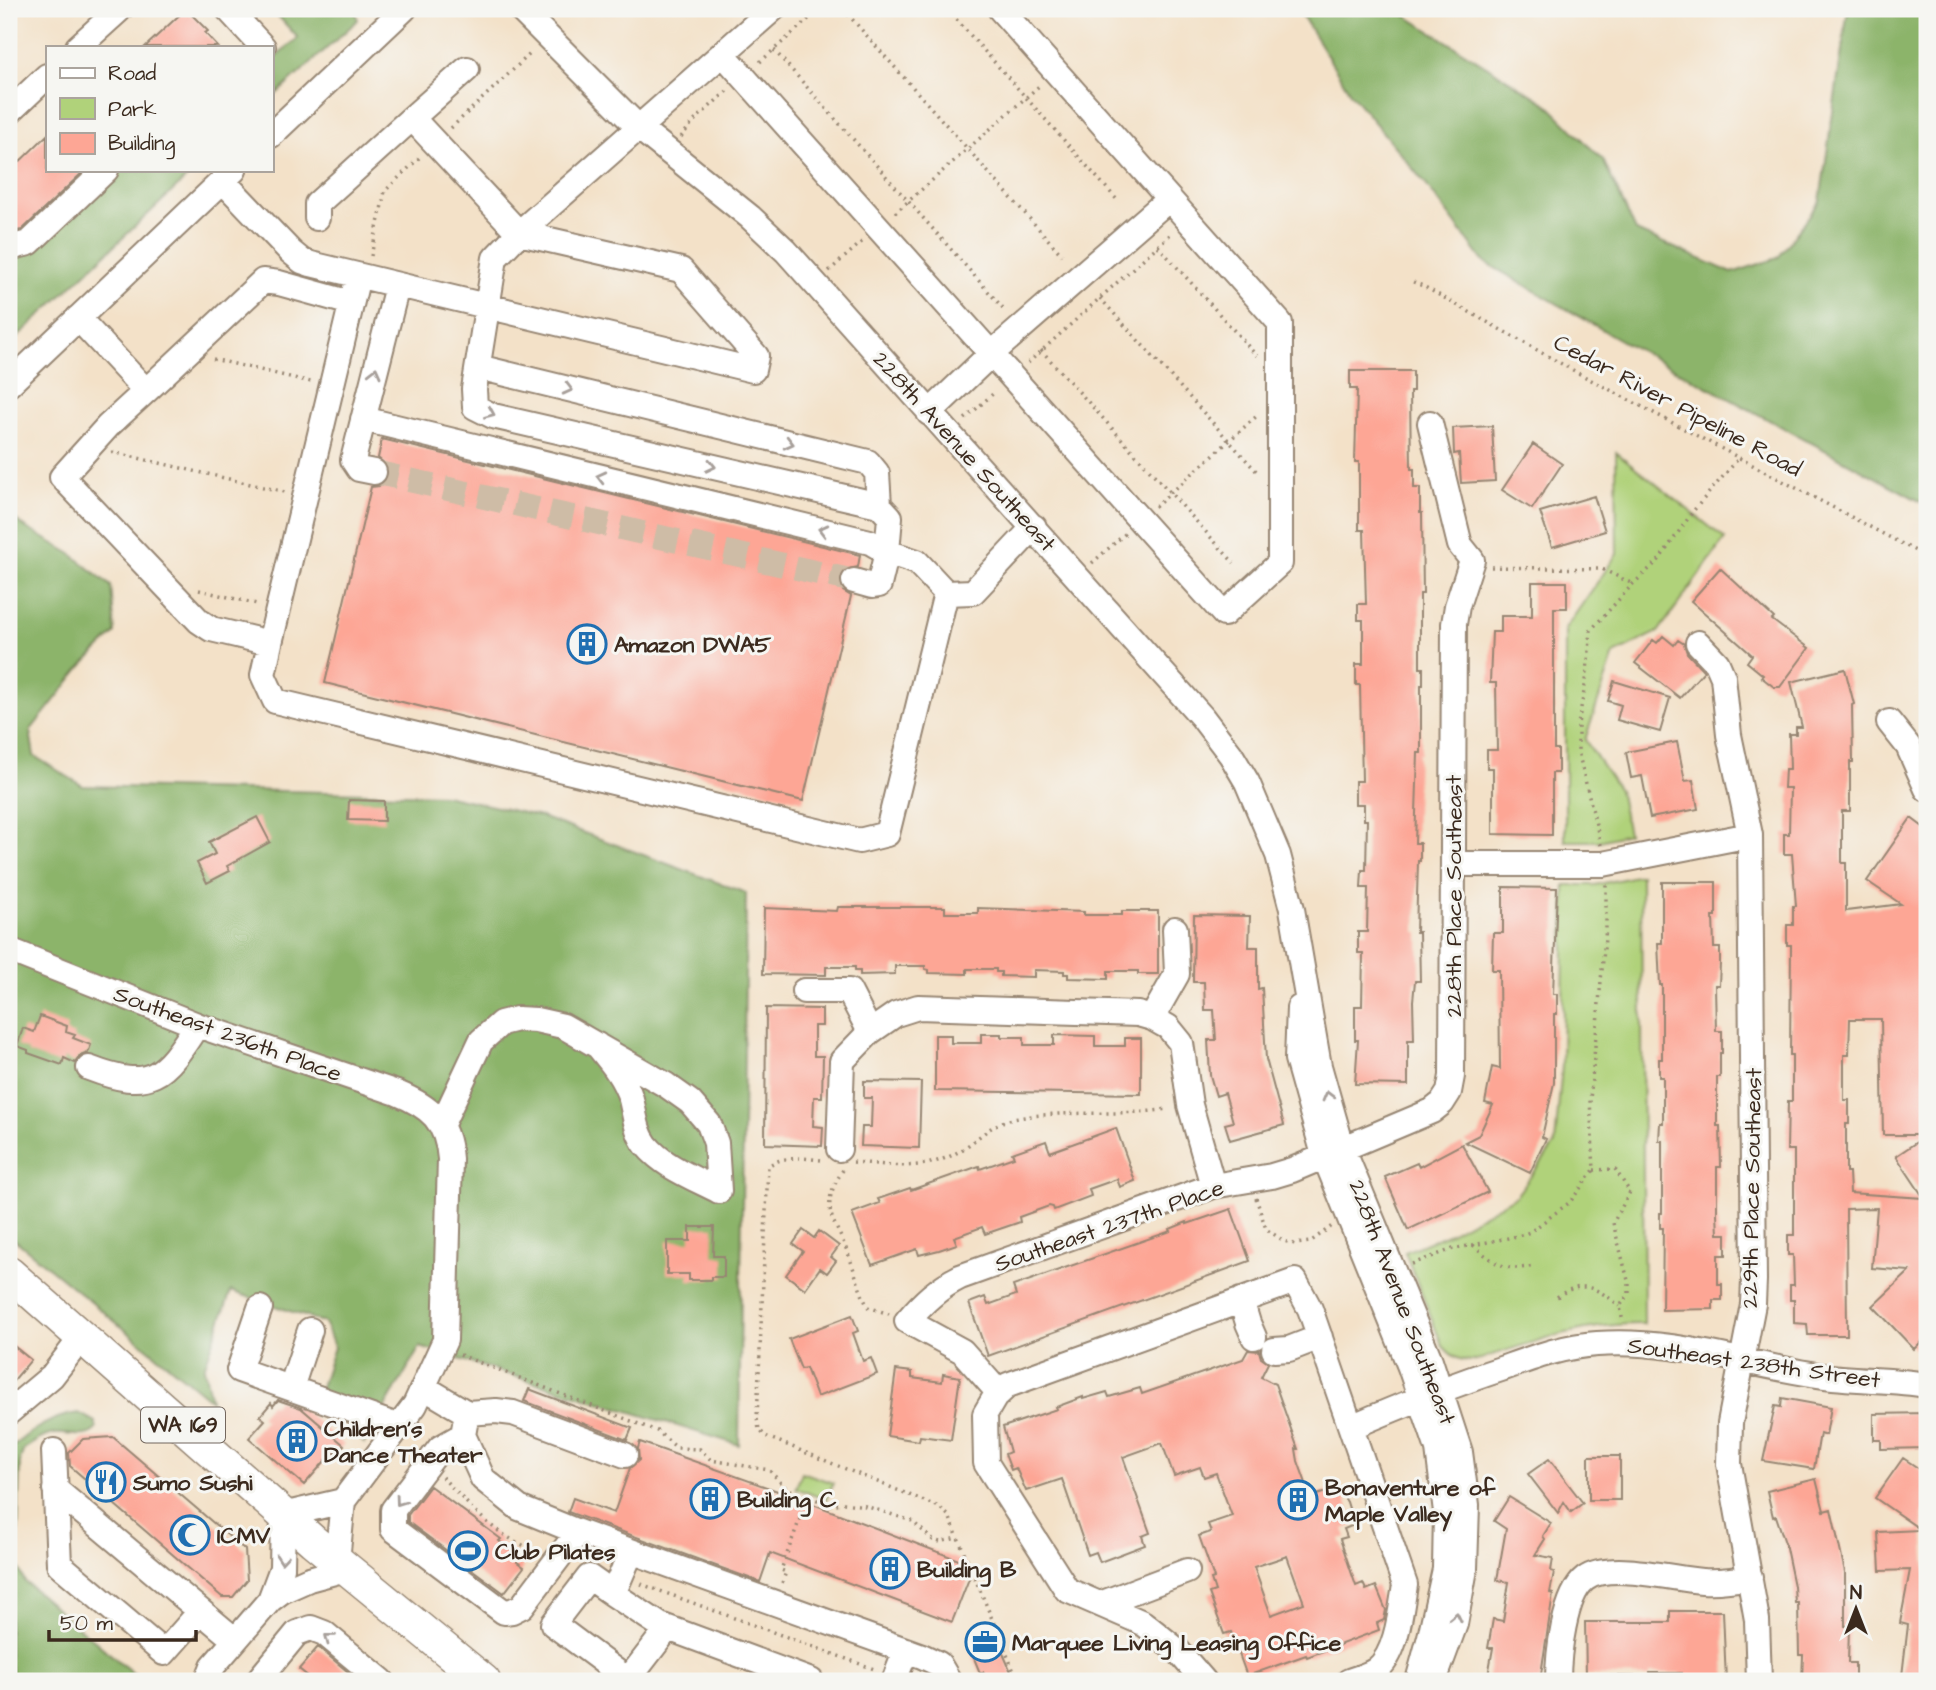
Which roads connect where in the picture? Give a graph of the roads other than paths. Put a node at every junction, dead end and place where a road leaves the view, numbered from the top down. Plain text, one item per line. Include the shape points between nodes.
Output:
1 (228, 9) edge
2 (404, 9) edge
3 (520, 9) edge
4 (773, 9) edge
5 (1000, 9) edge
6 (115, 10) edge
7 (79, 46) edge
8 (262, 46) edge
9 (723, 54) junction
10 (467, 69) dead end
11 (46, 77) edge
12 (9, 111) edge
13 (412, 118) junction
14 (638, 127) junction
15 (273, 133) edge
16 (104, 172) edge
17 (228, 175) edge
18 (1169, 199) junction
19 (317, 218) dead end
20 (519, 233) junction
21 (9, 248) edge
22 (358, 276) junction
23 (397, 286) junction
24 (351, 303) junction
25 (486, 306) junction
26 (78, 318) junction
27 (991, 354) junction
28 (478, 367) junction
29 (9, 384) edge
30 (146, 391) junction
31 (929, 413) junction
32 (363, 419) junction
33 (1430, 423) dead end
34 (374, 472) tunnel mouth
35 (879, 505) junction
36 (1034, 527) junction
37 (887, 552) junction
38 (854, 581) tunnel mouth
39 (946, 593) junction
40 (270, 643) junction
41 (1698, 643) dead end
42 (1889, 722) dead end
43 (1927, 789) edge
44 (1749, 835) junction
45 (1454, 864) junction
46 (1175, 929) dead end
47 (9, 950) edge
48 (804, 991) dead end
49 (1152, 1018) junction
50 (197, 1025) junction
51 (870, 1032) junction
52 (597, 1045) junction
53 (89, 1068) dead end
54 (442, 1124) junction
55 (839, 1149) road end
56 (1333, 1151) junction
57 (1213, 1186) junction
58 (10, 1276) edge
59 (1241, 1300) junction
60 (260, 1308) dead end
61 (310, 1330) dead end
62 (82, 1337) junction
63 (1320, 1337) junction
64 (1742, 1362) junction
65 (1927, 1385) edge
66 (291, 1388) junction
67 (425, 1388) junction
68 (999, 1393) junction
69 (1431, 1393) junction
70 (9, 1412) edge
71 (465, 1424) junction
72 (400, 1427) junction
73 (1351, 1427) junction
74 (54, 1451) dead end
75 (625, 1455) dead end
76 (55, 1489) junction
77 (343, 1501) junction
78 (283, 1515) junction
79 (578, 1532) junction
80 (631, 1552) junction
81 (342, 1565) junction
82 (1187, 1571) dead end
83 (1750, 1577) junction
84 (612, 1594) junction
85 (270, 1600) junction
86 (1100, 1604) junction
87 (200, 1612) junction
88 (668, 1628) junction
89 (235, 1640) junction
90 (906, 1650) junction
91 (745, 1657) junction
92 (262, 1680) edge
93 (206, 1681) edge
94 (382, 1681) edge
95 (484, 1681) edge
96 (771, 1681) edge
97 (811, 1681) edge
98 (894, 1681) edge
99 (949, 1681) edge
100 (1204, 1681) edge
101 (1349, 1681) edge
102 (1418, 1681) edge
103 (1434, 1681) edge
104 (1558, 1681) edge
105 (1759, 1681) edge

1 - 8 street
2 - 15 street
3 - 14 street, 228th Avenue Southeast
4 - 9 street
5 - 18 street
6 - 7 street
9 - 14 street
9 - 27 street
10 - 13 street
11 - 12 street
13 - 19 street via 317,204
13 - 20 street
14 - 20 street
14 - 31 street, 228th Avenue Southeast via 786,251
16 - 21 street via 29,243
17 - 22 street via 302,261
17 - 26 street
18 - 27 street
18 - 27 street via 1280,323 1280,563 1223,614
20 - 25 street via 495,258
20 - 25 street via 681,270 756,356 753,370
22 - 23 street
22 - 24 street
23 - 25 street
32 -> 23 street
24 - 30 street via 263,281
24 - 40 street
25 - 28 street
26 - 29 street
26 - 30 street
27 - 31 street
28 -> 35 street via 868,462 877,473
28 -> 35 street via 475,407 493,416
30 - 40 street via 62,477 199,621 211,629
31 - 36 street, 228th Avenue Southeast
32 - 34 street via 353,460 359,468
37 -> 32 street via 870,542
33 - 45 street, 228th Place Southeast via 1460,545 1472,561 1454,624
35 - 37 street via 890,517
36 - 39 street via 973,592
36 - 56 street, 228th Avenue Southeast via 1202,717 1247,782 1278,855 1292,909
37 - 38 street via 879,586
37 - 39 street via 918,562
39 - 40 street via 887,834 859,841 275,701 263,674
41 - 44 street, 229th Place Southeast via 1721,669
42 - 43 street via 1908,746
44 - 45 street via 1603,864
44 - 64 street, 229th Place Southeast via 1754,1280
45 - 56 street, 228th Place Southeast via 1449,1092 1442,1103 1416,1119
46 - 49 street via 1177,974
47 - 50 street, Southeast 236th Place
48 - 51 street via 849,991
49 - 51 street via 918,1007 896,1014
49 - 57 street via 1168,1027 1181,1043 1190,1105
50 - 53 street via 174,1061 150,1077 135,1081
50 - 54 street, Southeast 236th Place via 417,1101
51 - 55 street via 842,1060
52 - 52 street via 666,1085 690,1102 709,1124 716,1143 719,1191 660,1158 645,1143 618,1070
52 - 54 street via 563,1026 526,1019 501,1023 481,1041
54 - 67 street via 450,1159 446,1340
56 - 57 street, Southeast 237th Place via 1292,1170
56 - 69 street, 228th Avenue Southeast via 1349,1215
56 - 69 street, 228th Avenue Southeast via 1430,1360
57 - 68 street, Southeast 237th Place via 960,1277 925,1301 907,1321 962,1351
58 - 62 main road, WA 169
59 - 63 street via 1248,1323 1264,1343 1290,1349
59 - 63 street via 1296,1280
59 - 68 street via 1008,1385
60 - 66 street via 239,1370
61 - 66 street
62 - 70 street via 52,1376
62 - 78 main road, WA 169
63 - 73 street
64 - 65 street, Southeast 238th Street via 1818,1376
64 - 69 street, Southeast 238th Street via 1653,1345 1596,1344 1553,1351
64 - 83 street, 229th Place Southeast via 1730,1423 1729,1464
66 - 72 street
67 - 71 street
67 - 72 street
68 - 86 street via 985,1414 986,1463 1067,1590
69 - 73 street, Southeast 238th Street
69 - 102 street, 228th Avenue Southeast via 1446,1512 1445,1569
103 -> 69 street, 228th Avenue Southeast via 1457,1613 1465,1569 1467,1505 1460,1452
71 - 75 street via 496,1411 513,1413
71 - 79 street via 483,1479 519,1508
71 -> 79 street via 440,1448 393,1510 393,1529 504,1612 522,1606
72 - 77 street
73 - 101 street via 1405,1585 1400,1621 1388,1654 1376,1670
74 - 76 street
76 - 87 street
76 - 87 street via 59,1564 164,1653
77 - 78 street
77 - 81 street
78 - 81 main road, WA 169
78 -> 85 street via 282,1568
79 - 80 street
80 - 84 street
80 - 90 street
81 - 85 street
81 - 95 main road, WA 169
82 - 86 street
83 - 104 street via 1703,1581 1616,1571 1599,1572 1584,1580 1572,1597
83 - 105 street, 229th Place Southeast
84 - 88 street
84 - 88 street via 589,1577 553,1624 628,1681
85 - 89 street
86 - 100 street via 1143,1623 1178,1651
87 - 89 street
88 - 91 street
89 - 93 street via 213,1665
90 - 98 street
90 - 99 street via 939,1664
91 - 96 street
91 - 97 street
94 -> 92 street via 324,1633 311,1628 297,1633

